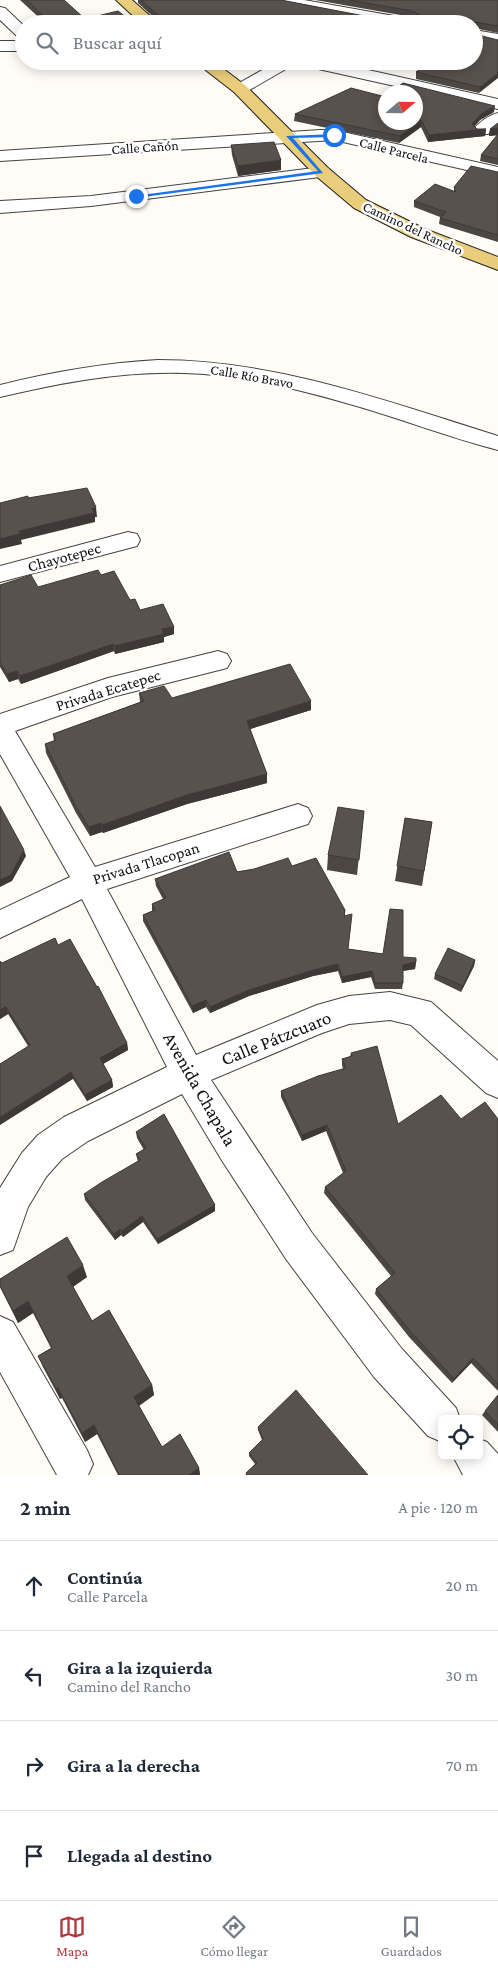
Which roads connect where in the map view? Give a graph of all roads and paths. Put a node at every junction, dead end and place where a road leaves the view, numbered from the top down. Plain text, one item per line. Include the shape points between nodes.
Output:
1 (122, 0) edge
2 (280, 0) edge
3 (0, 11) edge
4 (141, 15) edge
5 (345, 15) edge
6 (15, 26) edge
7 (483, 36) edge
8 (498, 39) edge
9 (0, 46) edge
10 (15, 46) edge
11 (214, 70) edge
12 (274, 70) edge
13 (345, 70) edge
14 (240, 89) junction
15 (498, 104) edge
16 (498, 118) edge
17 (482, 130) edge
18 (289, 136) junction
19 (0, 156) edge
20 (322, 172) junction
21 (498, 172) edge
22 (0, 207) edge
23 (498, 264) edge
24 (0, 391) edge
25 (498, 443) edge
26 (128, 540) dead end
27 (0, 574) edge
28 (218, 661) dead end
29 (0, 725) edge
30 (0, 729) edge
31 (298, 816) dead end
32 (88, 882) junction
33 (0, 925) edge
34 (188, 1074) junction
35 (498, 1082) edge
36 (0, 1237) edge
37 (0, 1335) edge
38 (438, 1418) edge
39 (477, 1460) edge
40 (73, 1464) dead end
41 (490, 1475) edge

1 - 4 main road
2 - 5 street
3 - 6 street
7 - 8 street
9 - 10 street
11 - 14 main road, Camino del Rancho
12 - 14 street
13 - 15 street
14 - 18 main road, Camino del Rancho
16 - 17 street
18 - 19 street, Calle Cañón
18 - 20 main road, Camino del Rancho
18 - 21 street, Calle Parcela via 334,135
20 - 22 street via 91,201
20 - 23 main road, Camino del Rancho via 360,204 418,233
24 - 25 street, Calle Río Bravo via 94,372 164,366 209,368 320,388
26 - 27 street, Chayotepec
28 - 29 street, Privada Ecatepec via 126,682
30 - 32 street, Avenida Chapala
31 - 32 street, Privada Tlacopan
32 - 33 street, Privada Tlacopan
32 - 34 street, Avenida Chapala
34 - 35 street, Calle Pátzcuaro via 317,1020 349,1010 390,1006 420,1012
34 - 36 street, Calle Pátzcuaro via 76,1129 50,1147 12,1199
34 - 38 street, Avenida Chapala via 298,1246 388,1363
37 - 40 street
39 - 41 street

